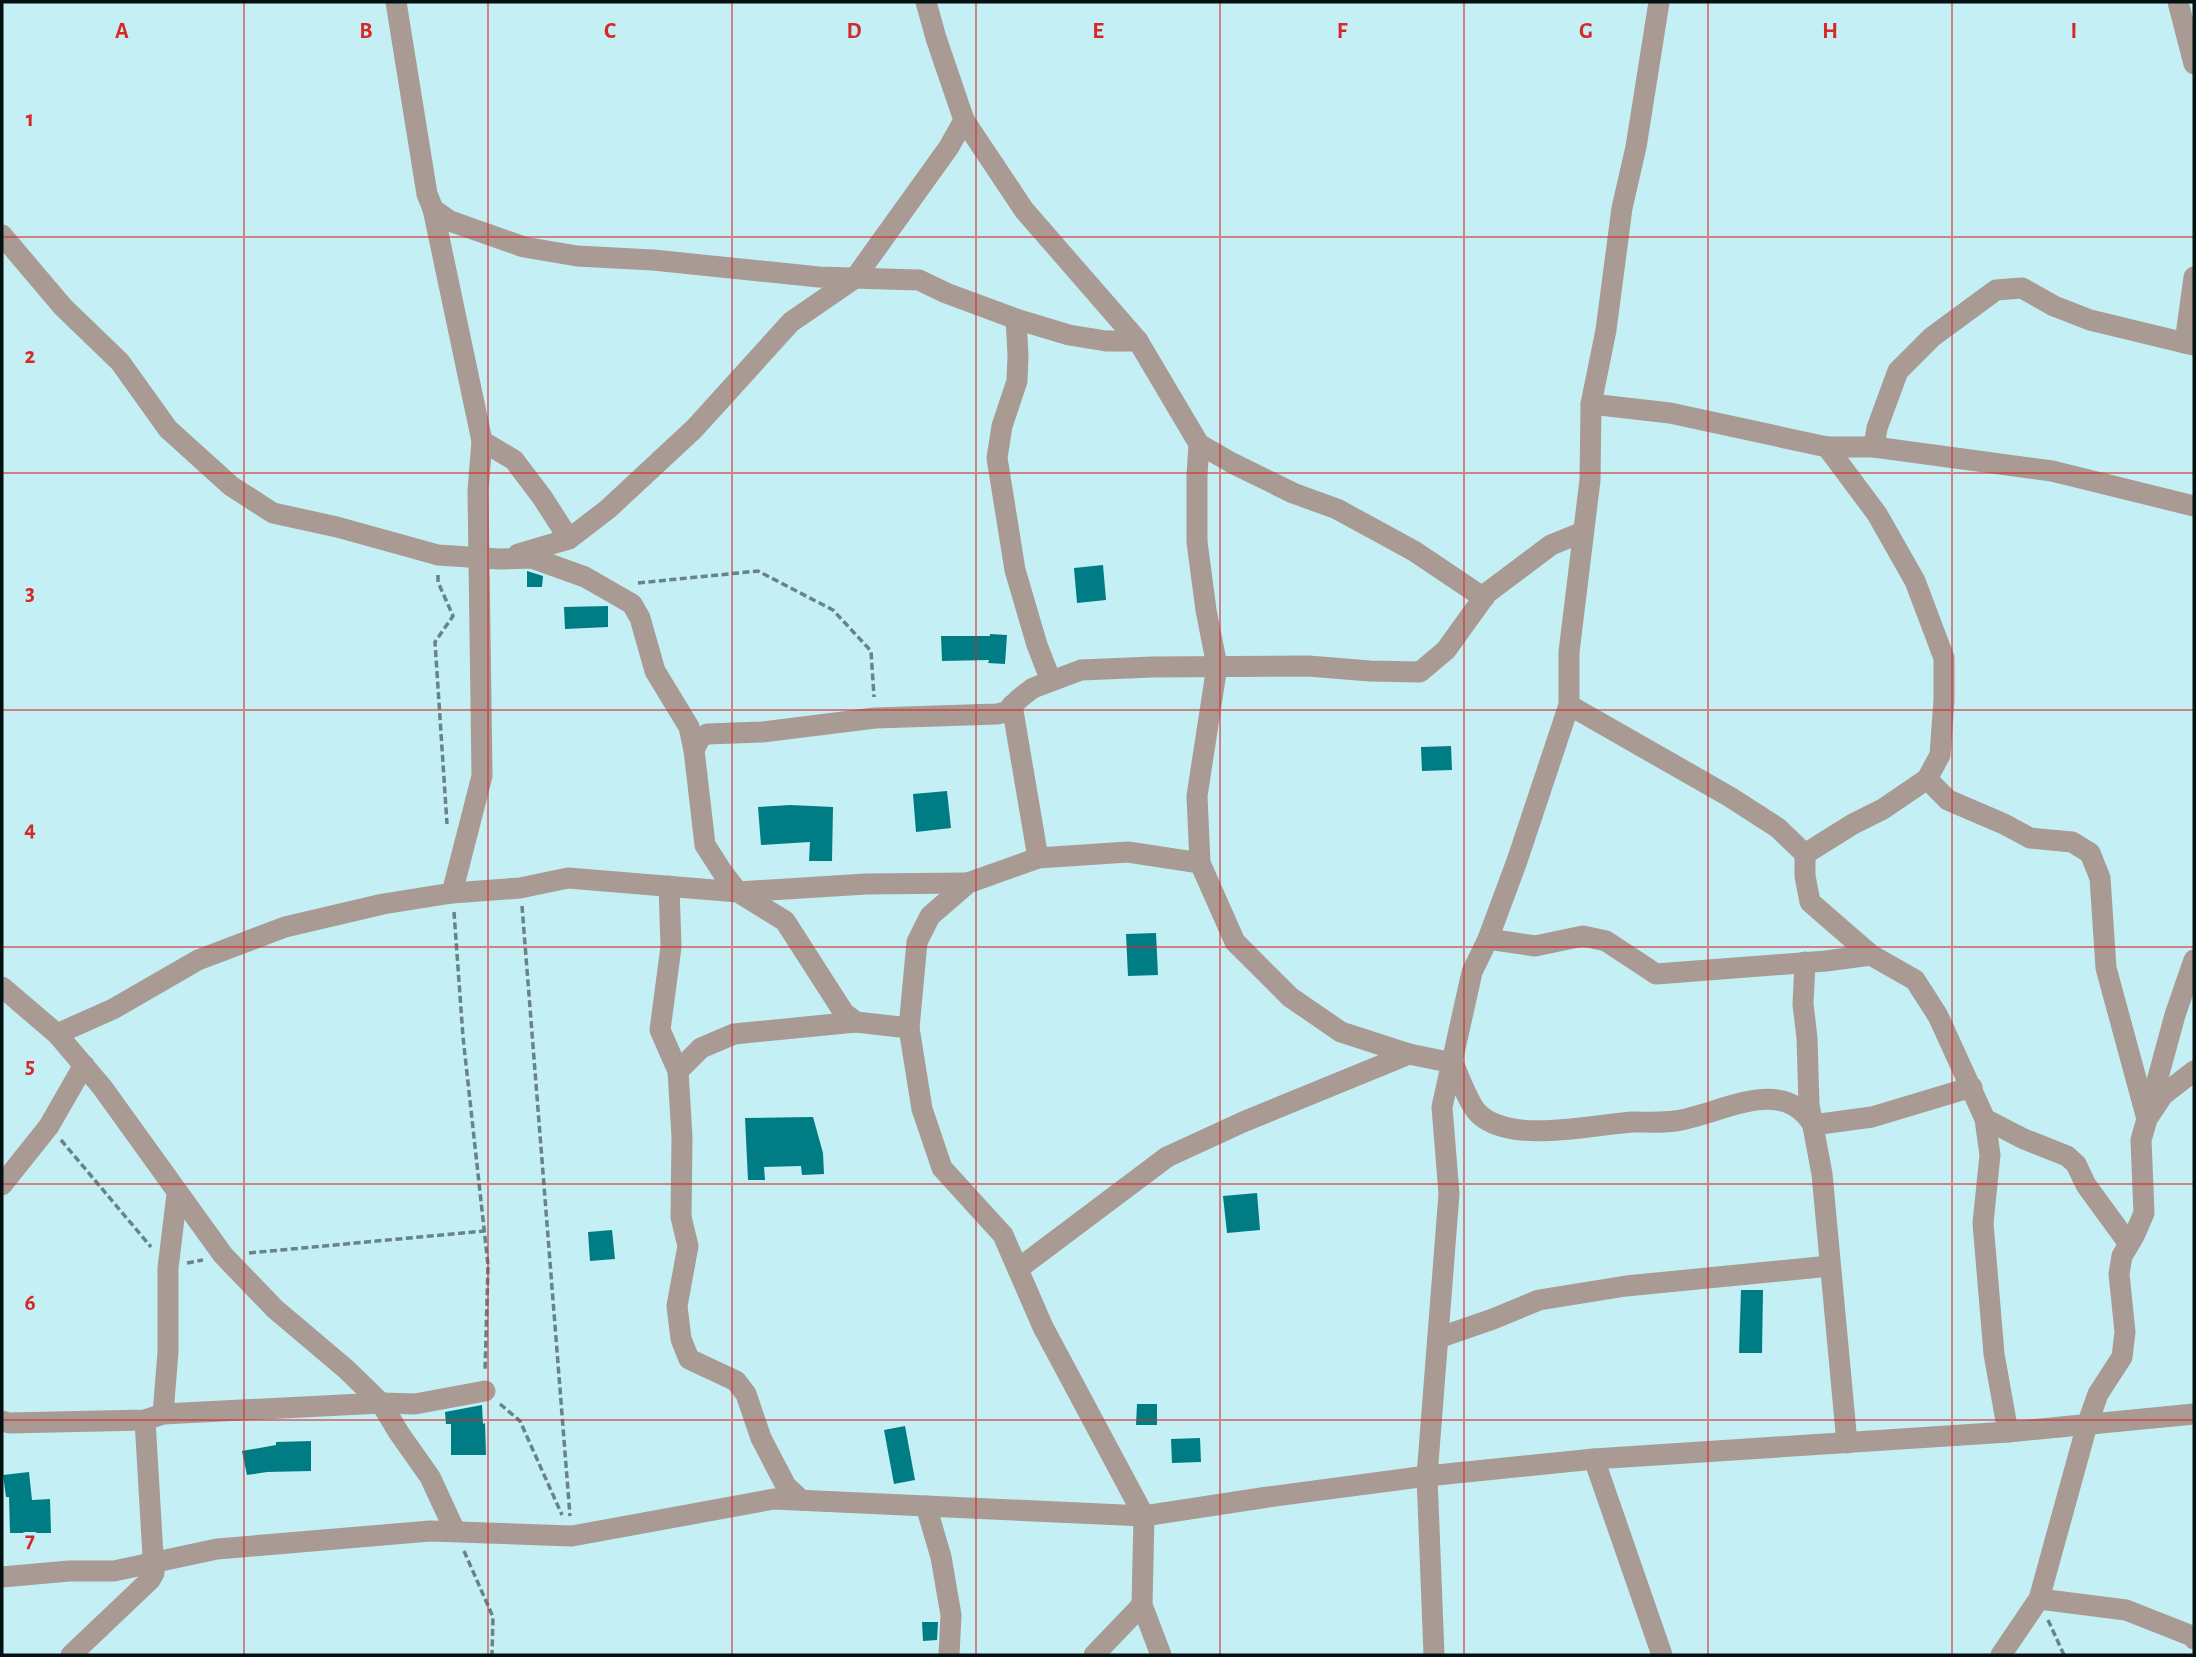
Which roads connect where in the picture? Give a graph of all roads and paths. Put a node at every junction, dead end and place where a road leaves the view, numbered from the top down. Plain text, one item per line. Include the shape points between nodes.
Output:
1 (396, 2) edge
2 (926, 2) edge
3 (1659, 2) edge
4 (2178, 2) edge
5 (2194, 64) edge
6 (964, 120) junction
7 (433, 209) junction
8 (2, 235) edge
9 (2194, 276) edge
10 (855, 278) junction
11 (1016, 319) junction
12 (1138, 341) junction
13 (2190, 344) edge
14 (1591, 404) junction
15 (482, 441) junction
16 (1199, 444) junction
17 (1828, 447) junction
18 (1874, 447) junction
19 (2194, 506) edge
20 (1583, 532) junction
21 (569, 539) junction
22 (438, 555) junction
23 (489, 559) junction
24 (609, 589) junction
25 (1484, 597) junction
26 (1217, 666) junction
27 (1051, 681) junction
28 (1012, 705) junction
29 (1569, 705) junction
30 (875, 718) junction
31 (694, 750) junction
32 (1927, 779) junction
33 (448, 834) dead end
34 (1805, 854) junction
35 (1038, 858) junction
36 (1200, 863) junction
37 (968, 883) junction
38 (669, 886) junction
39 (520, 888) junction
40 (738, 892) junction
41 (452, 893) junction
42 (1488, 939) junction
43 (1871, 955) junction
44 (2194, 960) edge
45 (1805, 962) junction
46 (2, 987) edge
47 (856, 1023) junction
48 (909, 1028) junction
49 (57, 1034) junction
50 (1409, 1055) junction
51 (1452, 1063) junction
52 (84, 1065) junction
53 (2194, 1071) edge
54 (678, 1072) junction
55 (1972, 1087) junction
56 (1985, 1119) junction
57 (2147, 1119) junction
58 (1813, 1125) junction
59 (49, 1126) junction
60 (2, 1185) edge
61 (177, 1194) junction
62 (484, 1231) junction
63 (2129, 1244) junction
64 (223, 1255) junction
65 (1830, 1266) junction
66 (168, 1268) junction
67 (1018, 1269) junction
68 (1438, 1338) junction
69 (485, 1391) junction
70 (382, 1403) junction
71 (2194, 1414) edge
72 (154, 1417) junction
73 (2, 1421) edge
74 (2087, 1425) junction
75 (2008, 1432) junction
76 (1847, 1443) junction
77 (1594, 1459) junction
78 (1427, 1476) junction
79 (801, 1500) junction
80 (926, 1506) junction
81 (1144, 1516) junction
82 (455, 1531) junction
83 (572, 1536) junction
84 (154, 1561) junction
85 (2, 1577) edge
86 (2039, 1599) junction
87 (1142, 1605) junction
88 (2194, 1639) edge
89 (71, 1655) edge
90 (492, 1655) edge
91 (949, 1655) edge
92 (1094, 1655) edge
93 (1161, 1655) edge
94 (1434, 1655) edge
95 (1662, 1655) edge
96 (2001, 1655) edge
97 (2064, 1655) edge

1 - 7 street via 426,194
2 - 6 street
3 - 14 street
4 - 5 street
6 - 10 street
6 - 12 street via 1024,210
7 - 10 street via 450,221 524,247 577,256
7 - 15 street
8 - 22 street via 63,307 120,362 168,429 231,486 272,513
9 - 13 street
10 - 11 street via 919,280
10 - 21 street via 791,322 694,429
11 - 12 street via 1069,335
11 - 27 street via 1017,381 996,458 1015,570
12 - 16 street
13 - 18 street via 2090,320 2022,288 1996,290 1933,337 1898,371
14 - 17 street via 1670,413
14 - 20 street via 1590,480
15 - 21 street via 514,460
15 - 23 street via 478,490
16 - 25 street via 1293,493 1337,509 1414,551
16 - 26 street via 1197,542
17 - 18 street
17 - 32 street via 1877,514 1915,581 1944,658 1940,755
18 - 19 street via 2052,471
20 - 25 street via 1551,545
20 - 29 street via 1569,652
21 - 23 street
22 - 23 street
22 - 33 path via 438,582 453,616 435,642
23 - 24 street via 532,558
23 - 41 street via 482,776
24 - 30 path via 758,571 833,610 871,651
24 - 31 street via 636,611 655,671 689,727
25 - 26 street via 1446,650 1420,672
26 - 27 street via 1081,670
26 - 36 street via 1197,796
27 - 28 street
28 - 30 street via 997,714
28 - 35 street
29 - 34 street via 1730,797 1779,828
29 - 42 street
30 - 31 street via 707,734
31 - 40 street via 705,845
32 - 34 street
32 - 57 street via 1948,800 2030,838 2072,842 2090,853 2100,878 2106,968
34 - 43 street via 1810,902
35 - 36 street via 1128,852
35 - 37 street
36 - 50 street via 1235,942 1290,997 1342,1032
37 - 40 street
37 - 48 street via 930,916 918,942
38 - 39 street via 568,878
38 - 40 street
38 - 54 street via 671,947 660,1030
39 - 41 street
39 - 83 path
40 - 47 street via 785,921 844,1013
41 - 49 street via 285,927 198,960 113,1009
41 - 62 path
42 - 45 street via 1535,946 1583,936 1606,941 1656,974
42 - 51 street via 1472,972
43 - 45 street
43 - 55 street via 1915,981 1938,1016
44 - 57 street
45 - 58 street via 1803,1004
46 - 49 street
47 - 48 street
47 - 54 street via 734,1034 701,1048
48 - 67 street via 922,1110 942,1168 1003,1235
49 - 52 street
50 - 51 street
50 - 67 street via 1167,1157
51 - 58 street via 1478,1113 1493,1124 1573,1130 1676,1121 1767,1098 1792,1104
51 - 68 street via 1442,1108 1449,1194
52 - 59 street
52 - 61 street
53 - 57 street via 2163,1095
54 - 79 street via 681,1217 688,1246 677,1306 681,1339 689,1359 736,1381 746,1394 761,1438 786,1486
55 - 56 street
55 - 58 street via 1872,1117
56 - 63 street via 2067,1156
56 - 75 street via 1990,1155 1983,1223 1994,1354
57 - 63 street via 2141,1140 2144,1213
58 - 65 street
59 - 60 street
59 - 66 path
61 - 64 street
61 - 66 street
62 - 64 path
62 - 69 path via 488,1265
63 - 74 street via 2119,1274 2125,1332 2122,1357 2098,1394
64 - 66 path
64 - 70 street via 275,1309
65 - 68 street via 1626,1286 1539,1300
65 - 76 street
66 - 72 street via 168,1352
67 - 81 street via 1043,1327
68 - 78 street
69 - 70 street via 415,1404
69 - 83 path via 520,1421
70 - 72 street
70 - 82 street via 430,1477
71 - 74 street
72 - 73 street
72 - 84 street
74 - 75 street
74 - 86 street
75 - 76 street
76 - 77 street
77 - 78 street
77 - 95 street
78 - 81 street
78 - 94 street
79 - 80 street
79 - 83 street via 774,1499
80 - 81 street
80 - 91 street via 951,1615
81 - 87 street
82 - 83 street
82 - 84 street via 217,1549
82 - 90 path via 493,1617
84 - 85 street via 114,1571
84 - 89 street via 150,1580
86 - 88 street via 2126,1610
86 - 96 street
86 - 97 path
87 - 92 street
87 - 93 street

